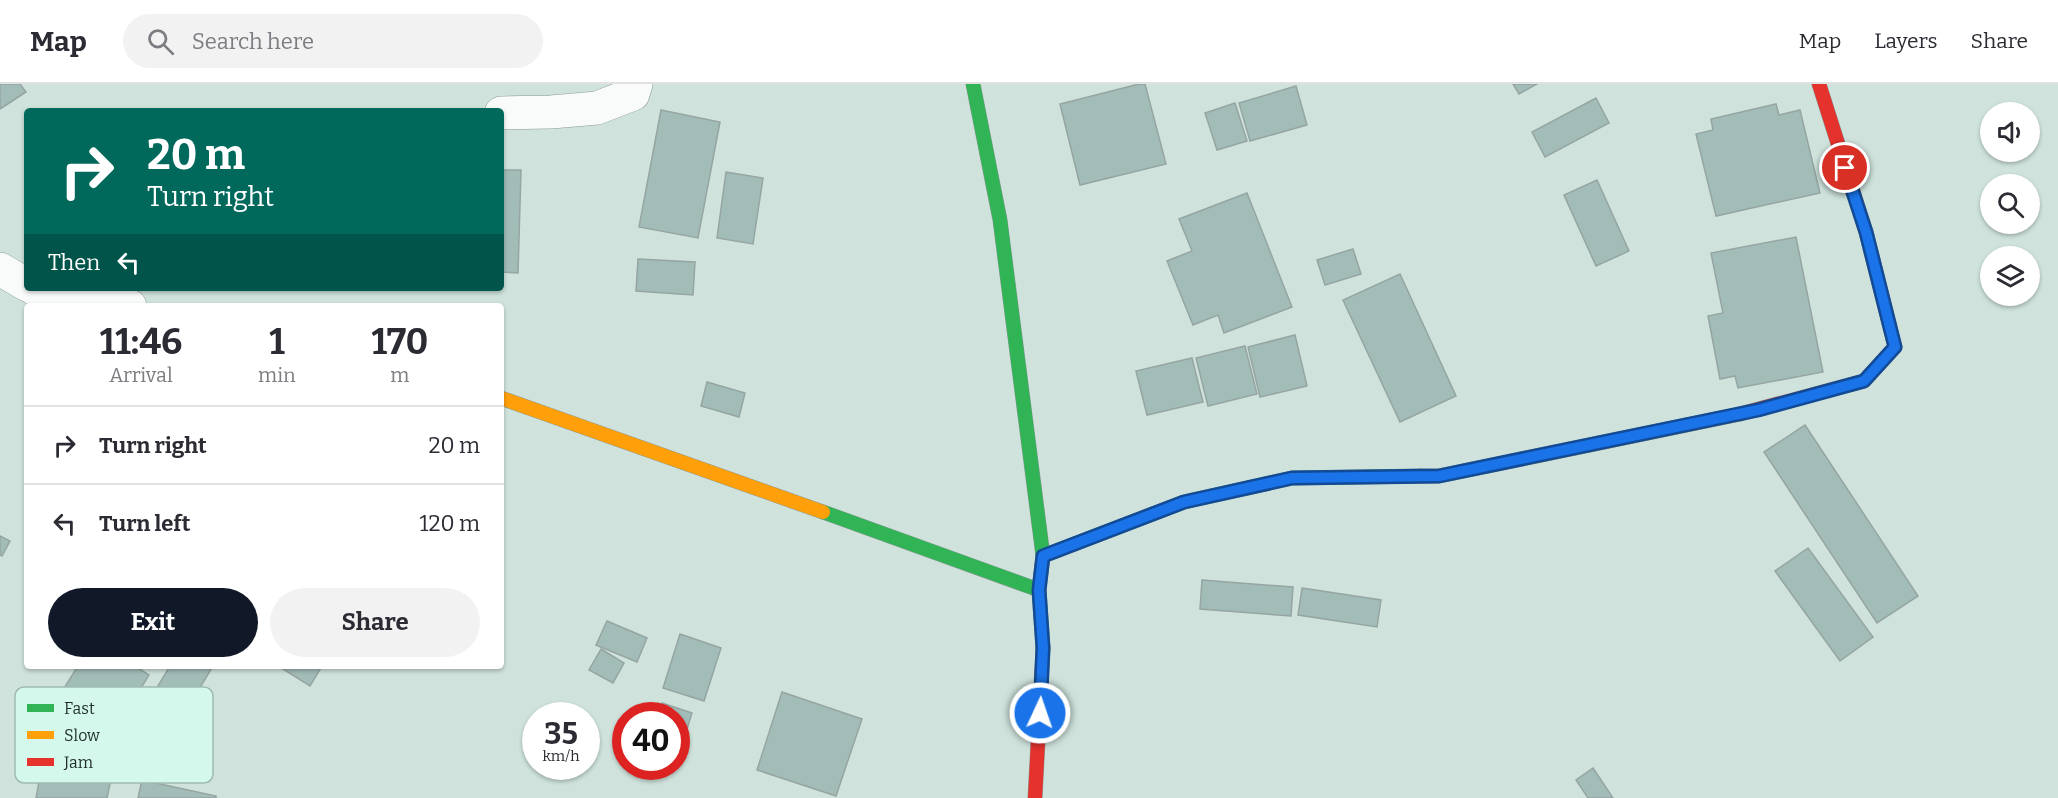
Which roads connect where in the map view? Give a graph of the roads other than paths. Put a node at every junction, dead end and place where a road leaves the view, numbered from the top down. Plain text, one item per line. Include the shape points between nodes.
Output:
1 (636, 84) edge
2 (973, 84) edge
3 (1818, 84) edge
4 (504, 112) edge
5 (0, 269) edge
6 (24, 283) edge
7 (39, 291) edge
8 (98, 303) edge
9 (504, 398) edge
10 (1043, 556) junction
11 (1039, 590) junction
12 (1035, 798) edge

1 - 4 street via 633,94 597,108
2 - 10 street via 1000,220
3 - 10 street via 1866,232 1895,347 1864,381 1758,410 1439,476 1292,478 1184,502
5 - 6 street
7 - 8 street via 56,299
9 - 11 street
10 - 11 street
11 - 12 street via 1043,648

